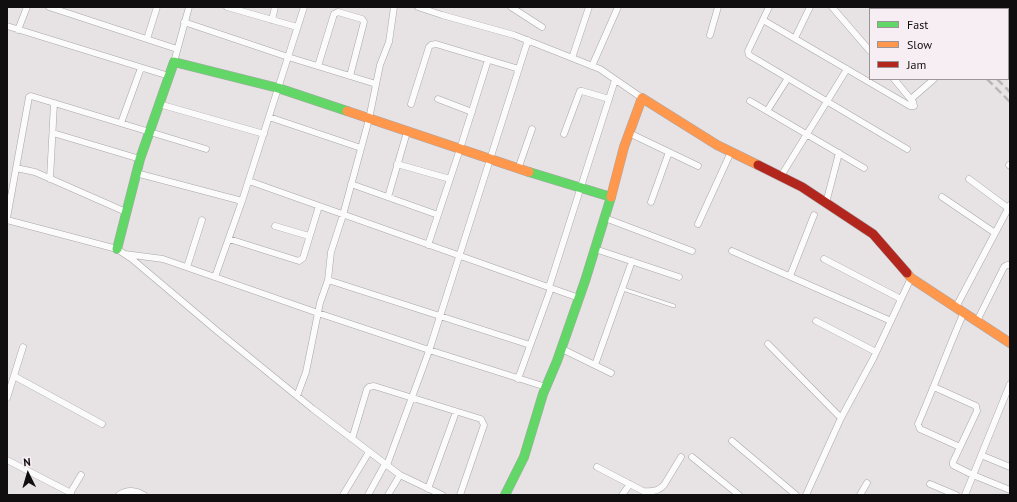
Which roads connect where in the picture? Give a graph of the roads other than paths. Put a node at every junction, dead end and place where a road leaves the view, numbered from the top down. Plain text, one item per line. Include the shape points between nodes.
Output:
1 (27, 7) edge
2 (49, 7) edge
3 (157, 7) edge
4 (189, 7) edge
5 (227, 7) edge
6 (275, 7) edge
7 (304, 7) edge
8 (394, 7) edge
9 (418, 7) edge
10 (511, 7) edge
11 (589, 7) edge
12 (618, 7) edge
13 (718, 7) edge
14 (769, 7) edge
15 (810, 7) edge
16 (832, 7) edge
17 (340, 10) edge
18 (272, 20) junction
19 (763, 20) junction
20 (184, 22) junction
21 (7, 26) edge
22 (297, 27) junction
23 (542, 27) dead end
24 (18, 30) junction
25 (710, 35) dead end
26 (795, 38) junction
27 (147, 39) junction
28 (528, 40) junction
29 (177, 49) junction
30 (869, 50) edge
31 (288, 57) junction
32 (572, 58) junction
33 (488, 60) junction
34 (174, 62) junction
35 (318, 66) junction
36 (592, 66) junction
37 (141, 68) junction
38 (519, 69) junction
39 (847, 69) junction
40 (168, 76) junction
41 (350, 76) junction
42 (788, 78) junction
43 (615, 80) junction
44 (895, 80) edge
45 (933, 80) edge
46 (376, 84) junction
47 (278, 88) junction
48 (642, 98) junction
49 (438, 99) dead end
50 (609, 99) junction
51 (911, 99) junction
52 (750, 101) dead end
53 (826, 101) junction
54 (54, 103) junction
55 (159, 104) junction
56 (411, 104) dead end
57 (767, 111) junction
58 (472, 112) junction
59 (269, 117) junction
60 (369, 119) junction
61 (121, 123) junction
62 (532, 129) dead end
63 (149, 132) junction
64 (407, 132) junction
65 (53, 133) junction
66 (629, 133) junction
67 (264, 134) junction
68 (564, 134) dead end
69 (806, 134) junction
70 (361, 148) junction
71 (206, 149) dead end
72 (460, 149) junction
73 (907, 149) dead end
74 (669, 152) junction
75 (731, 152) junction
76 (839, 153) junction
77 (140, 160) junction
78 (490, 160) junction
79 (397, 164) junction
80 (698, 166) dead end
81 (16, 168) junction
82 (864, 168) dead end
83 (518, 169) junction
84 (136, 173) junction
85 (781, 176) junction
86 (50, 179) junction
87 (969, 179) dead end
88 (450, 180) junction
89 (249, 181) junction
90 (352, 184) junction
91 (580, 188) junction
92 (388, 197) junction
93 (611, 197) junction
94 (942, 197) dead end
95 (242, 201) junction
96 (651, 202) dead end
97 (826, 203) junction
98 (318, 206) junction
99 (1009, 207) edge
100 (126, 212) junction
101 (343, 215) junction
102 (438, 215) junction
103 (814, 215) dead end
104 (605, 218) junction
105 (7, 219) edge
106 (202, 220) dead end
107 (698, 224) dead end
108 (275, 226) dead end
109 (995, 233) junction
110 (309, 236) junction
111 (229, 239) junction
112 (428, 245) junction
113 (595, 249) junction
114 (120, 251) junction
115 (692, 251) dead end
116 (732, 251) dead end
117 (460, 256) junction
118 (824, 259) dead end
119 (632, 261) junction
120 (1010, 265) edge
121 (187, 267) junction
122 (790, 276) junction
123 (215, 277) junction
124 (679, 277) dead end
125 (911, 278) junction
126 (328, 280) junction
127 (550, 288) junction
128 (622, 288) junction
129 (580, 298) junction
130 (901, 299) junction
131 (674, 306) dead end
132 (960, 309) junction
133 (318, 314) junction
134 (440, 316) junction
135 (816, 321) dead end
136 (890, 321) junction
137 (977, 321) junction
138 (1010, 343) edge
139 (768, 344) dead end
140 (530, 345) junction
141 (24, 347) dead end
142 (562, 349) junction
143 (429, 351) junction
144 (876, 352) junction
145 (596, 365) junction
146 (611, 373) dead end
147 (14, 376) junction
148 (518, 379) junction
149 (1010, 384) edge
150 (934, 387) junction
151 (546, 388) junction
152 (7, 395) edge
153 (297, 396) junction
154 (412, 398) junction
155 (456, 412) junction
156 (841, 418) junction
157 (102, 424) dead end
158 (352, 439) junction
159 (732, 441) dead end
160 (960, 447) junction
161 (369, 452) junction
162 (981, 455) junction
163 (681, 457) dead end
164 (692, 457) dead end
165 (7, 460) edge
166 (386, 465) junction
167 (598, 467) dead end
168 (1010, 467) edge
169 (81, 475) dead end
170 (400, 475) junction
171 (973, 475) junction
172 (867, 483) dead end
173 (630, 484) junction
174 (930, 484) dead end
175 (428, 489) junction
176 (1010, 490) edge
177 (70, 494) edge
178 (118, 495) edge
179 (144, 495) edge
180 (343, 495) edge
181 (368, 495) edge
182 (388, 495) edge
183 (442, 495) edge
184 (460, 495) edge
185 (505, 495) edge
186 (622, 495) edge
187 (739, 495) edge
188 (796, 495) edge
189 (806, 495) edge
190 (860, 495) edge
191 (956, 495) edge
192 (965, 495) edge

1 - 24 street
2 - 27 street
3 - 27 street
4 - 20 street
5 - 18 street
6 - 18 street
7 - 22 street
8 - 46 street via 389,42
9 - 28 street
10 - 23 street
11 - 32 street
12 - 36 street
13 - 25 street
14 - 19 street
15 - 26 street
16 - 30 street
17 - 35 street via 334,14
17 - 41 street via 363,20
18 - 22 street
19 - 26 street
19 - 42 street via 748,54
20 - 29 street
20 - 31 street
21 - 24 street
22 - 31 street
24 - 37 street
26 - 39 street
27 - 29 street
28 - 32 street
28 - 38 street
29 - 34 street
31 - 35 street
31 - 47 street
32 - 36 street
33 - 38 street
33 - 56 street via 431,44
33 - 58 street
34 - 40 street
34 - 47 street
35 - 41 street
36 - 43 street
37 - 40 street
37 - 61 street
38 - 78 street
39 - 51 street via 912,106 914,104
39 - 53 street
40 - 55 street
41 - 46 street
42 - 53 street
42 - 57 street
43 - 48 street
43 - 50 street
44 - 51 street
45 - 51 street
46 - 60 street
47 - 59 street
47 - 60 street
48 - 66 street
48 - 75 street
49 - 58 street
50 - 68 street via 580,91
50 - 91 street
52 - 57 street
53 - 69 street
53 - 73 street
54 - 61 street
54 - 65 street
54 - 81 street via 29,97
55 - 63 street
55 - 67 street
57 - 69 street
58 - 72 street
59 - 67 street
59 - 70 street
60 - 64 street
60 - 70 street
61 - 63 street
62 - 83 street
63 - 71 street
63 - 77 street
64 - 72 street
64 - 79 street
65 - 77 street
65 - 86 street
66 - 74 street
66 - 93 street
67 - 89 street
69 - 76 street
69 - 85 street
70 - 90 street
72 - 78 street
72 - 88 street
74 - 80 street
74 - 96 street
75 - 85 street
75 - 107 street
76 - 82 street
76 - 97 street
77 - 84 street
78 - 83 street
78 - 117 street
79 - 88 street
79 - 92 street
81 - 86 street via 35,172
81 - 105 street
83 - 91 street
84 - 95 street
84 - 100 street
85 - 97 street
86 - 100 street
87 - 99 street
88 - 102 street
89 - 95 street
89 - 98 street
90 - 92 street
90 - 101 street
91 - 93 street
91 - 127 street
92 - 102 street
93 - 104 street
94 - 109 street
95 - 111 street
97 - 125 street via 873,234
98 - 101 street
98 - 110 street
99 - 109 street
100 - 114 street
101 - 112 street
101 - 126 street via 331,252
102 - 112 street
103 - 122 street
104 - 113 street
104 - 115 street
105 - 114 street
106 - 121 street
108 - 110 street
109 - 132 street
110 - 111 street via 303,258 299,261
111 - 123 street
112 - 117 street
113 - 119 street
113 - 129 street
114 - 121 street via 159,258
114 - 153 street
116 - 122 street
117 - 127 street
117 - 134 street
118 - 130 street
119 - 124 street
119 - 128 street
120 - 137 street via 1004,267
121 - 123 street
122 - 136 street
123 - 133 street
125 - 130 street
125 - 132 street
126 - 133 street
126 - 134 street
127 - 129 street
127 - 140 street
128 - 131 lane
128 - 145 street
129 - 142 street
130 - 136 street
132 - 137 street
132 - 150 street
133 - 143 street
133 - 153 street via 306,372
134 - 140 street
134 - 143 street
135 - 144 street
136 - 144 street
137 - 138 street
139 - 156 street
140 - 148 street
141 - 147 street
142 - 145 street
142 - 151 street
143 - 148 street
143 - 154 street
144 - 156 street
145 - 146 street
147 - 152 street
147 - 157 street
148 - 151 street
149 - 162 street
150 - 160 street via 918,427
150 - 160 street via 977,408
151 - 185 street via 524,457
153 - 158 street
154 - 155 street
154 - 158 street via 369,386
154 - 166 street
155 - 175 street
155 - 184 street via 481,419 484,425
156 - 189 street
158 - 161 street
159 - 188 street
160 - 171 street via 953,465
161 - 166 street
161 - 180 street
162 - 168 street
162 - 171 street
163 - 173 street via 661,488 648,492
164 - 187 street
165 - 177 street
166 - 170 street
166 - 181 street
167 - 173 street
169 - 177 street
170 - 175 street
170 - 182 street
171 - 176 street
171 - 192 street
172 - 190 street
173 - 186 street
174 - 191 street
175 - 183 street
178 - 179 street via 135,491

